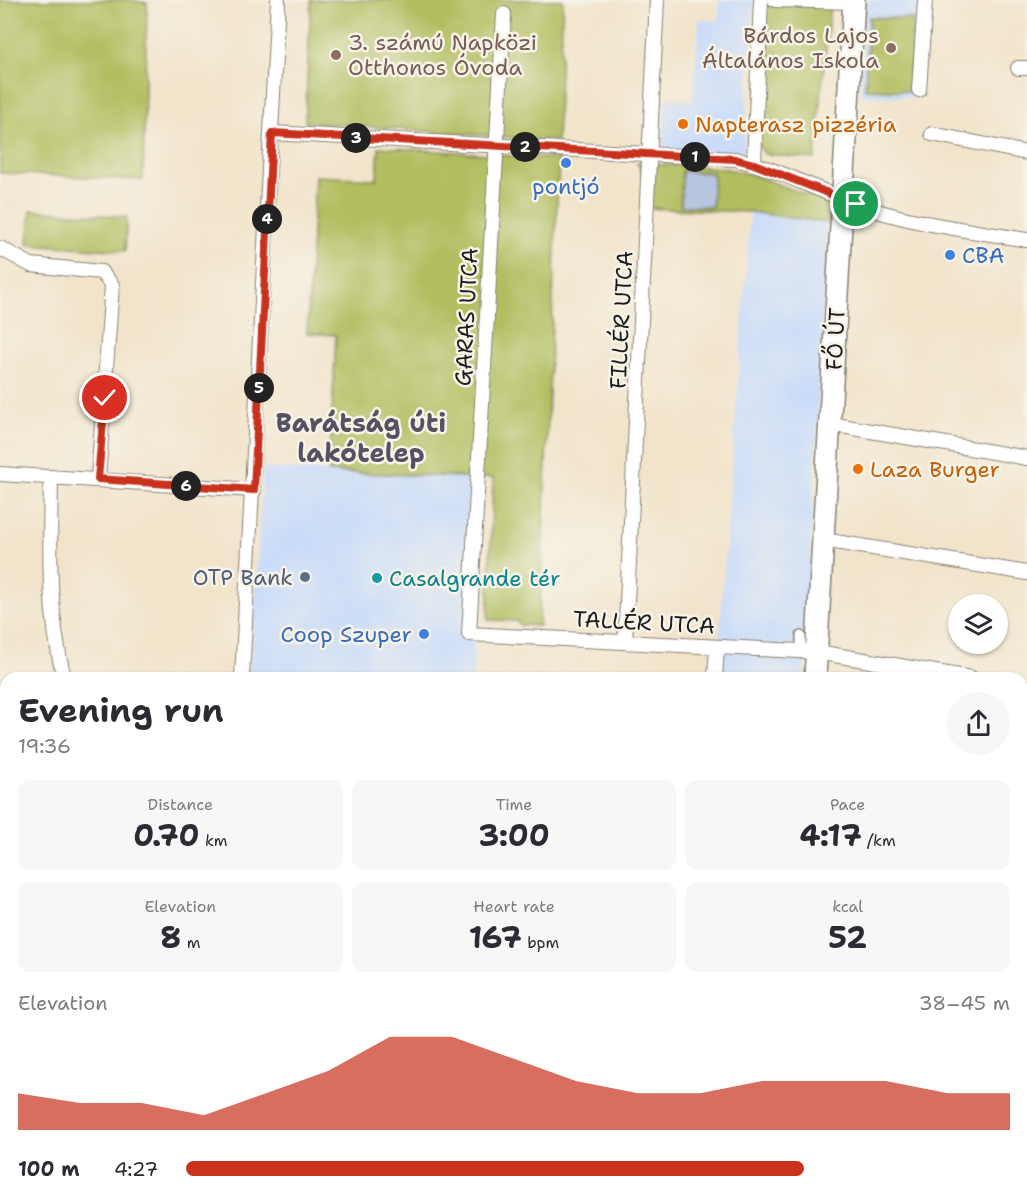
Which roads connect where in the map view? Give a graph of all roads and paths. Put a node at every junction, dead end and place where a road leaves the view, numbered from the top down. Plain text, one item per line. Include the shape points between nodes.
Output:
1 (278, 0) edge
2 (657, 0) edge
3 (761, 0) edge
4 (775, 0) edge
5 (925, 0) edge
6 (854, 1) edge
7 (504, 14) dead end
8 (919, 90) dead end
9 (272, 133) junction
10 (932, 134) dead end
11 (497, 146) junction
12 (1027, 153) edge
13 (651, 154) junction
14 (754, 164) junction
15 (843, 199) junction
16 (1027, 240) edge
17 (0, 248) edge
18 (830, 424) junction
19 (1027, 458) edge
20 (0, 474) edge
21 (51, 477) junction
22 (98, 479) junction
23 (254, 490) junction
24 (823, 540) junction
25 (1027, 573) edge
26 (469, 634) joint
27 (801, 636) dead end
28 (625, 642) junction
29 (717, 647) junction
30 (809, 651) junction
31 (62, 672) edge
32 (242, 672) edge
33 (715, 672) edge
34 (814, 672) edge
35 (935, 672) edge

1 - 9 street
2 - 13 street, FILLÉR UTCA
3 - 14 street
4 - 6 street
5 - 8 street
6 - 15 main road, FŐ ÚT
7 - 11 street, GARAS UTCA
9 - 11 street
9 - 23 street
10 - 12 street
11 - 13 street
11 - 26 street, GARAS UTCA
13 - 14 street via 735,159
13 - 28 street, FILLÉR UTCA
14 - 15 street
15 - 16 street via 931,226
15 - 18 main road, FŐ ÚT
17 - 22 street via 31,265 101,272 112,285
18 - 19 street
18 - 24 main road, FŐ ÚT
20 - 21 street
21 - 22 street
21 - 31 street via 49,595
22 - 23 street
23 - 32 street
24 - 25 street
24 - 30 main road, FŐ ÚT
26 - 28 street, TALLÉR UTCA
27 - 30 street
28 - 29 street, TALLÉR UTCA
29 - 30 street, TALLÉR UTCA
29 - 33 street
30 - 34 main road, FŐ ÚT
30 - 35 street, TALLÉR UTCA

